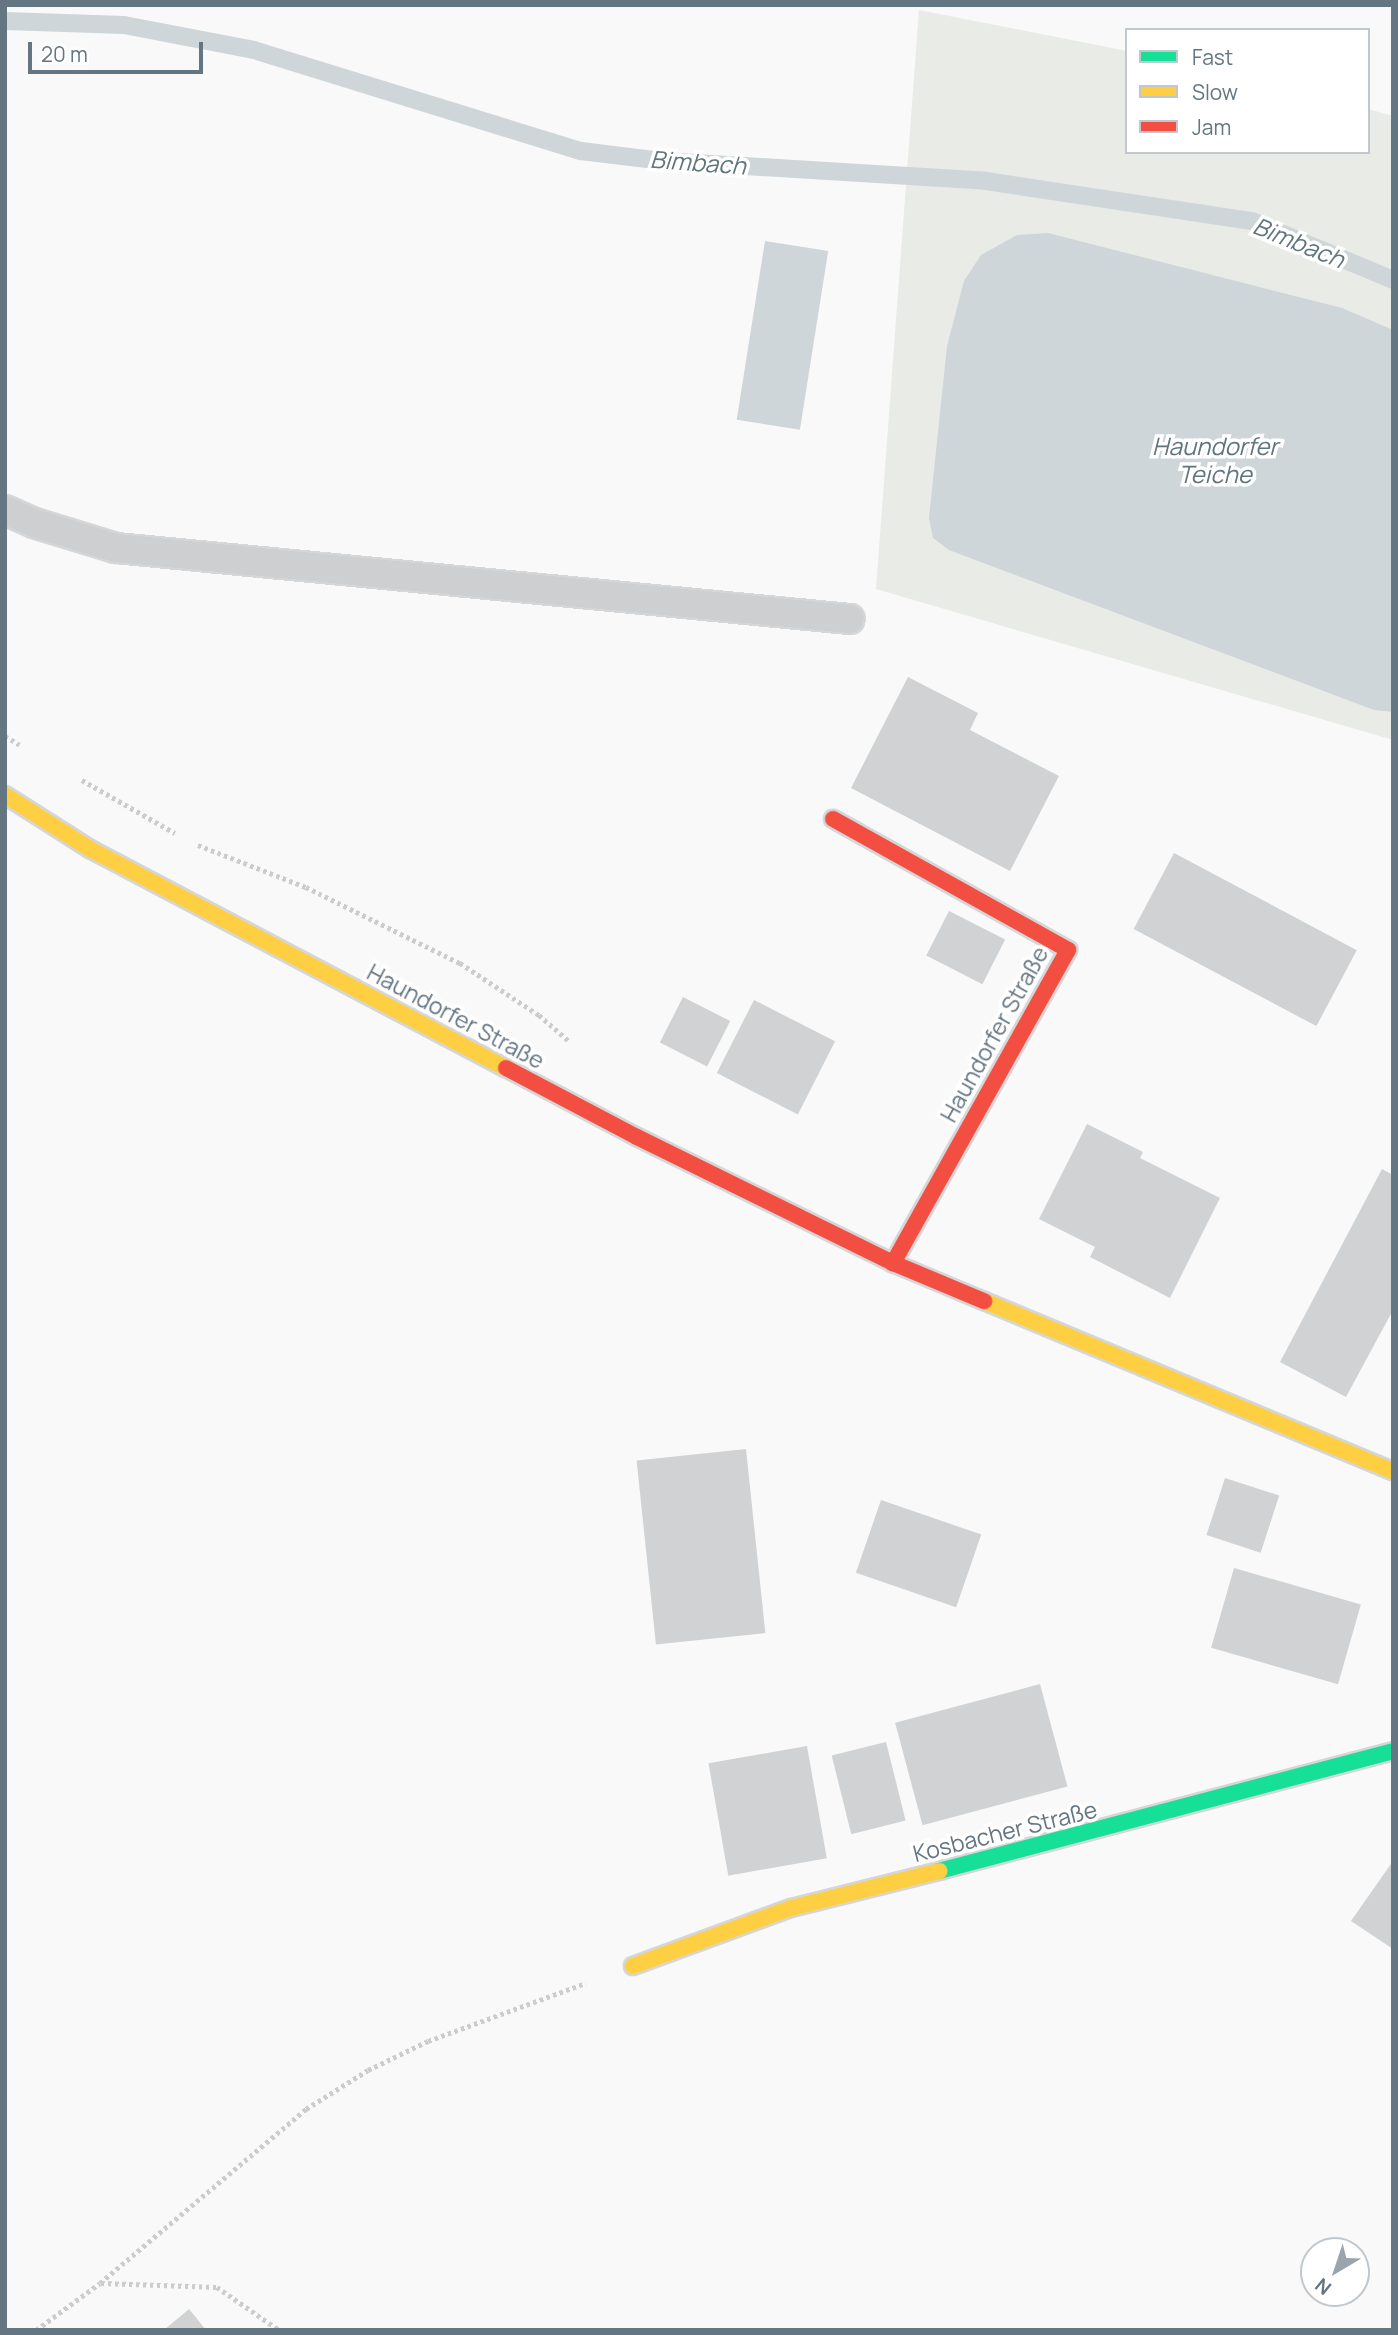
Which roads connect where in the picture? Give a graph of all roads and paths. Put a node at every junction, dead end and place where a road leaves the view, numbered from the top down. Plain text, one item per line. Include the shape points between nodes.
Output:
1 (5, 510) edge
2 (850, 619) dead end
3 (5, 795) edge
4 (833, 819) dead end
5 (894, 1263) junction
6 (1393, 1471) edge
7 (1393, 1751) edge
8 (633, 1966) joint
9 (100, 2283) junction
10 (36, 2330) edge
11 (279, 2330) edge

1 - 2 lane via 116,548
3 - 5 street, Haundorfer Straße via 135,873 637,1137
4 - 5 street, Haundorfer Straße via 1068,950
5 - 6 street, Haundorfer Straße
7 - 8 street, Kosbacher Straße via 791,1908
8 - 9 path via 428,2040 368,2070 306,2109
9 - 10 path
9 - 11 path via 217,2287

